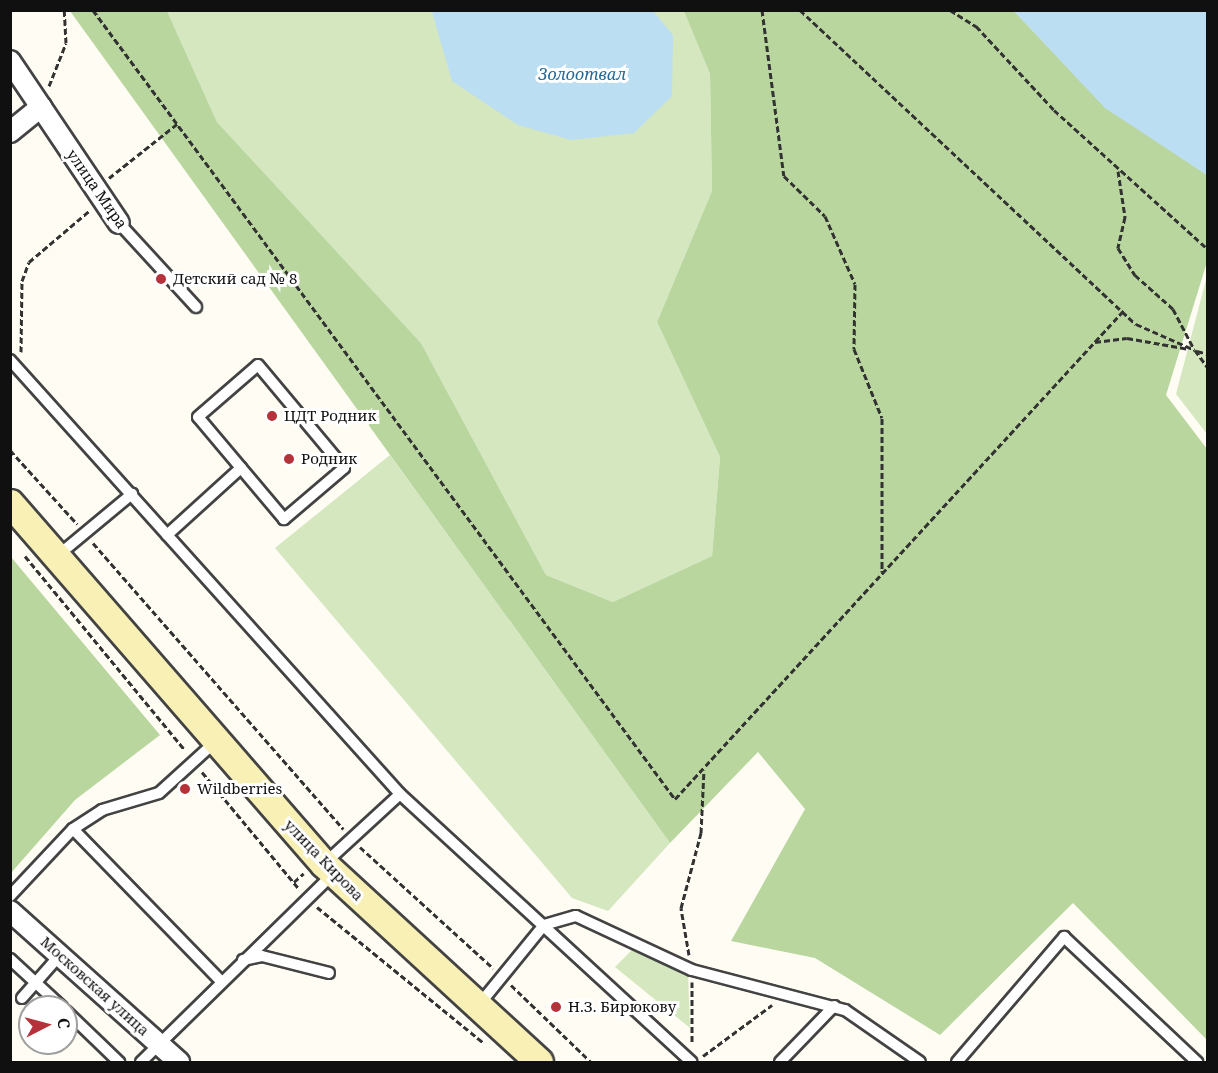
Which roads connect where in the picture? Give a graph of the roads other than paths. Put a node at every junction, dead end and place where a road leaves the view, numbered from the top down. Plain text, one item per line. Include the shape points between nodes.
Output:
1 (10, 61) edge
2 (41, 107) junction
3 (10, 132) edge
4 (119, 223) joint
5 (196, 307) dead end
6 (10, 360) edge
7 (241, 468) junction
8 (132, 495) junction
9 (10, 503) edge
10 (167, 535) junction
11 (56, 558) junction
12 (216, 741) junction
13 (400, 794) junction
14 (73, 829) junction
15 (329, 869) junction
16 (10, 896) edge
17 (10, 911) edge
18 (544, 925) junction
19 (60, 956) junction
20 (10, 959) edge
21 (243, 960) junction
22 (329, 972) dead end
23 (34, 980) junction
24 (220, 981) junction
25 (24, 995) edge
26 (50, 995) edge
27 (834, 1006) junction
28 (477, 1007) junction
29 (78, 1023) edge
30 (158, 1041) junction
31 (692, 1059) edge
32 (118, 1062) edge
33 (141, 1062) edge
34 (180, 1062) edge
35 (539, 1062) edge
36 (780, 1062) edge
37 (920, 1062) edge
38 (957, 1062) edge
39 (1197, 1062) edge

1 - 2 street, улица Мира
2 - 3 street
2 - 4 street, улица Мира
4 - 5 lane, улица Мира
6 - 8 lane
7 - 7 lane via 198,417 258,365 344,468 284,519
7 - 10 lane
8 - 10 lane
8 - 11 lane
9 - 11 street, улица Кирова
10 - 13 lane
11 - 12 street, улица Кирова
12 - 14 lane via 159,793 102,810
12 - 15 street, улица Кирова
13 - 15 lane
13 - 18 lane
14 - 16 lane
14 - 24 lane
15 - 21 lane
15 - 28 street, улица Кирова
17 - 19 street, Московская улица
18 - 27 lane via 576,916 692,970
18 - 28 lane
18 - 31 lane
19 - 23 lane
19 - 30 street, Московская улица
20 - 23 lane
21 - 22 lane via 262,956
21 - 24 lane
23 - 25 lane
23 - 26 lane
24 - 30 lane
27 - 36 lane
27 - 37 lane
28 - 35 street, улица Кирова
29 - 32 lane
30 - 33 lane
30 - 34 street, Московская улица
38 - 39 lane via 1064,937

